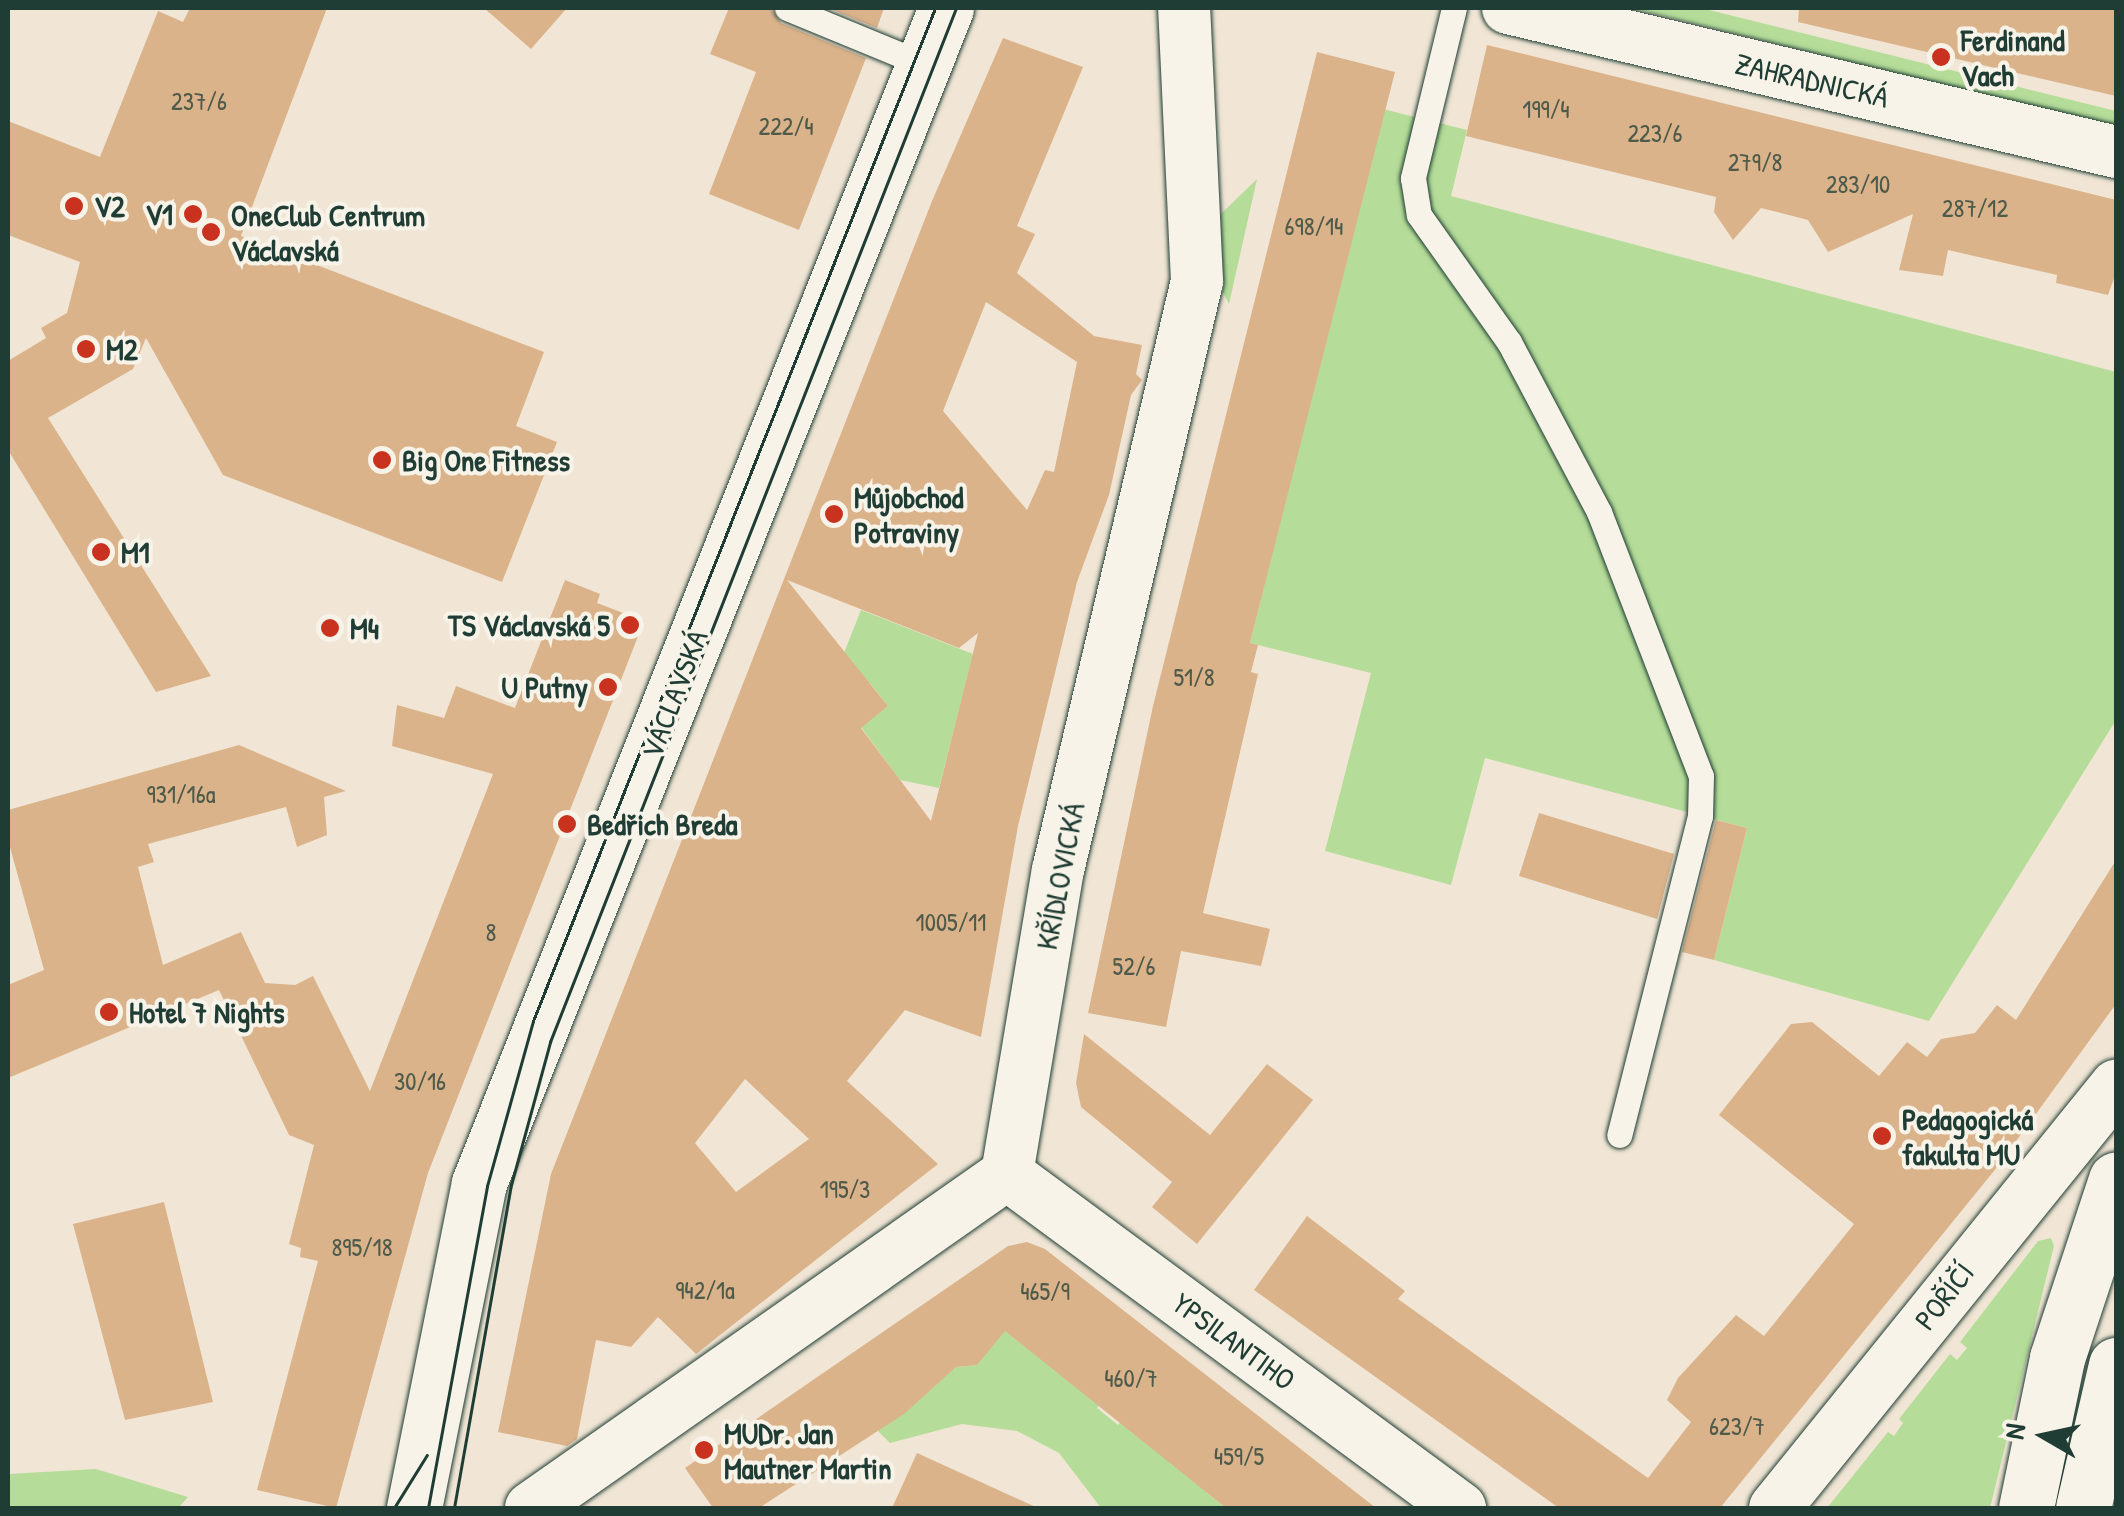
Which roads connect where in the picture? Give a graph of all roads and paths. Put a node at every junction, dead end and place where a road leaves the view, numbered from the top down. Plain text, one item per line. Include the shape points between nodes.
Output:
1 (786, 8) edge
2 (946, 8) edge
3 (1184, 8) edge
4 (1454, 8) edge
5 (1508, 8) edge
6 (923, 64) junction
7 (2116, 152) edge
8 (2116, 1086) edge
9 (1619, 1135) dead end
10 (1007, 1174) junction
11 (2116, 1180) edge
12 (2116, 1365) edge
13 (414, 1508) edge
14 (532, 1508) edge
15 (1460, 1508) edge
16 (1775, 1508) edge
17 (2026, 1508) edge
18 (2083, 1508) edge

1 - 6 lane
2 - 6 street, VÁCLAVSKÁ
3 - 10 street, KŘÍDLOVICKÁ via 1197,281 1058,870
4 - 9 lane via 1413,178 1419,215 1509,342 1599,512 1702,776 1700,816
5 - 7 street, ZAHRADNICKÁ
6 - 13 street, VÁCLAVSKÁ via 479,1183
8 - 16 street, POŘÍČÍ
10 - 14 street
10 - 15 street, YPSILANTIHO
11 - 17 street via 2057,1358
12 - 18 street

